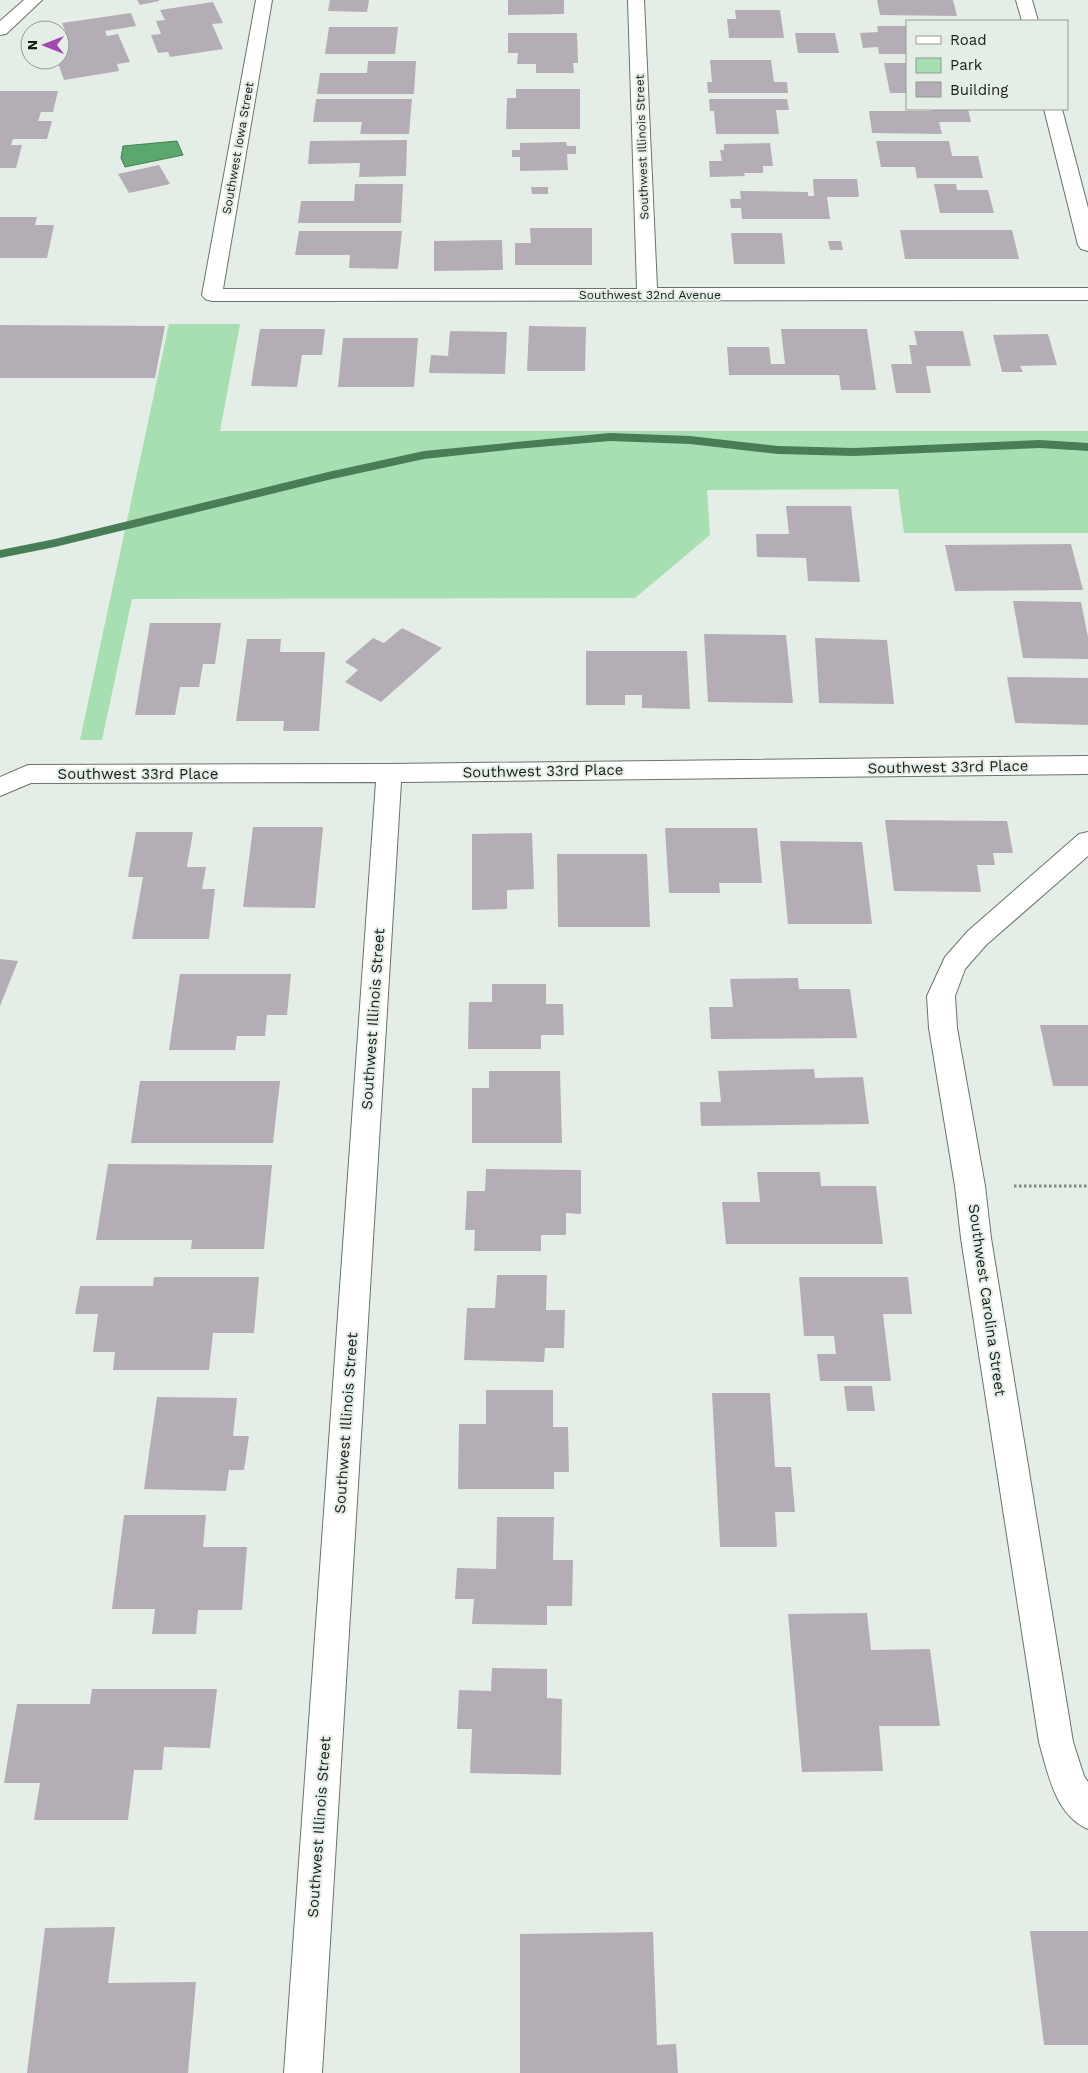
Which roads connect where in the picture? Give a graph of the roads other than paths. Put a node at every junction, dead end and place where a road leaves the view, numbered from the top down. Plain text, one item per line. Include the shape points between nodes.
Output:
1 (34, 0) edge
2 (264, 0) edge
3 (636, 0) edge
4 (1024, 0) edge
5 (1030, 20) edge
6 (0, 30) edge
7 (1052, 110) edge
8 (1088, 245) edge
9 (1088, 294) edge
10 (212, 295) joint
11 (647, 295) junction
12 (1088, 765) edge
13 (389, 773) junction
14 (0, 787) edge
15 (1088, 841) edge
16 (1088, 1811) edge
17 (303, 2073) edge

1 - 6 street
2 - 10 street, Southwest Iowa Street
3 - 11 street, Southwest Illinois Street
4 - 5 street
7 - 8 street
9 - 11 street, Southwest 32nd Avenue
10 - 11 street, Southwest 32nd Avenue
12 - 13 street, Southwest 33rd Place
13 - 14 street, Southwest 33rd Place via 28,774
13 - 17 street, Southwest Illinois Street
15 - 16 street, Southwest Carolina Street via 977,938 954,964 941,996 942,1028 970,1186 1056,1742 1069,1785

